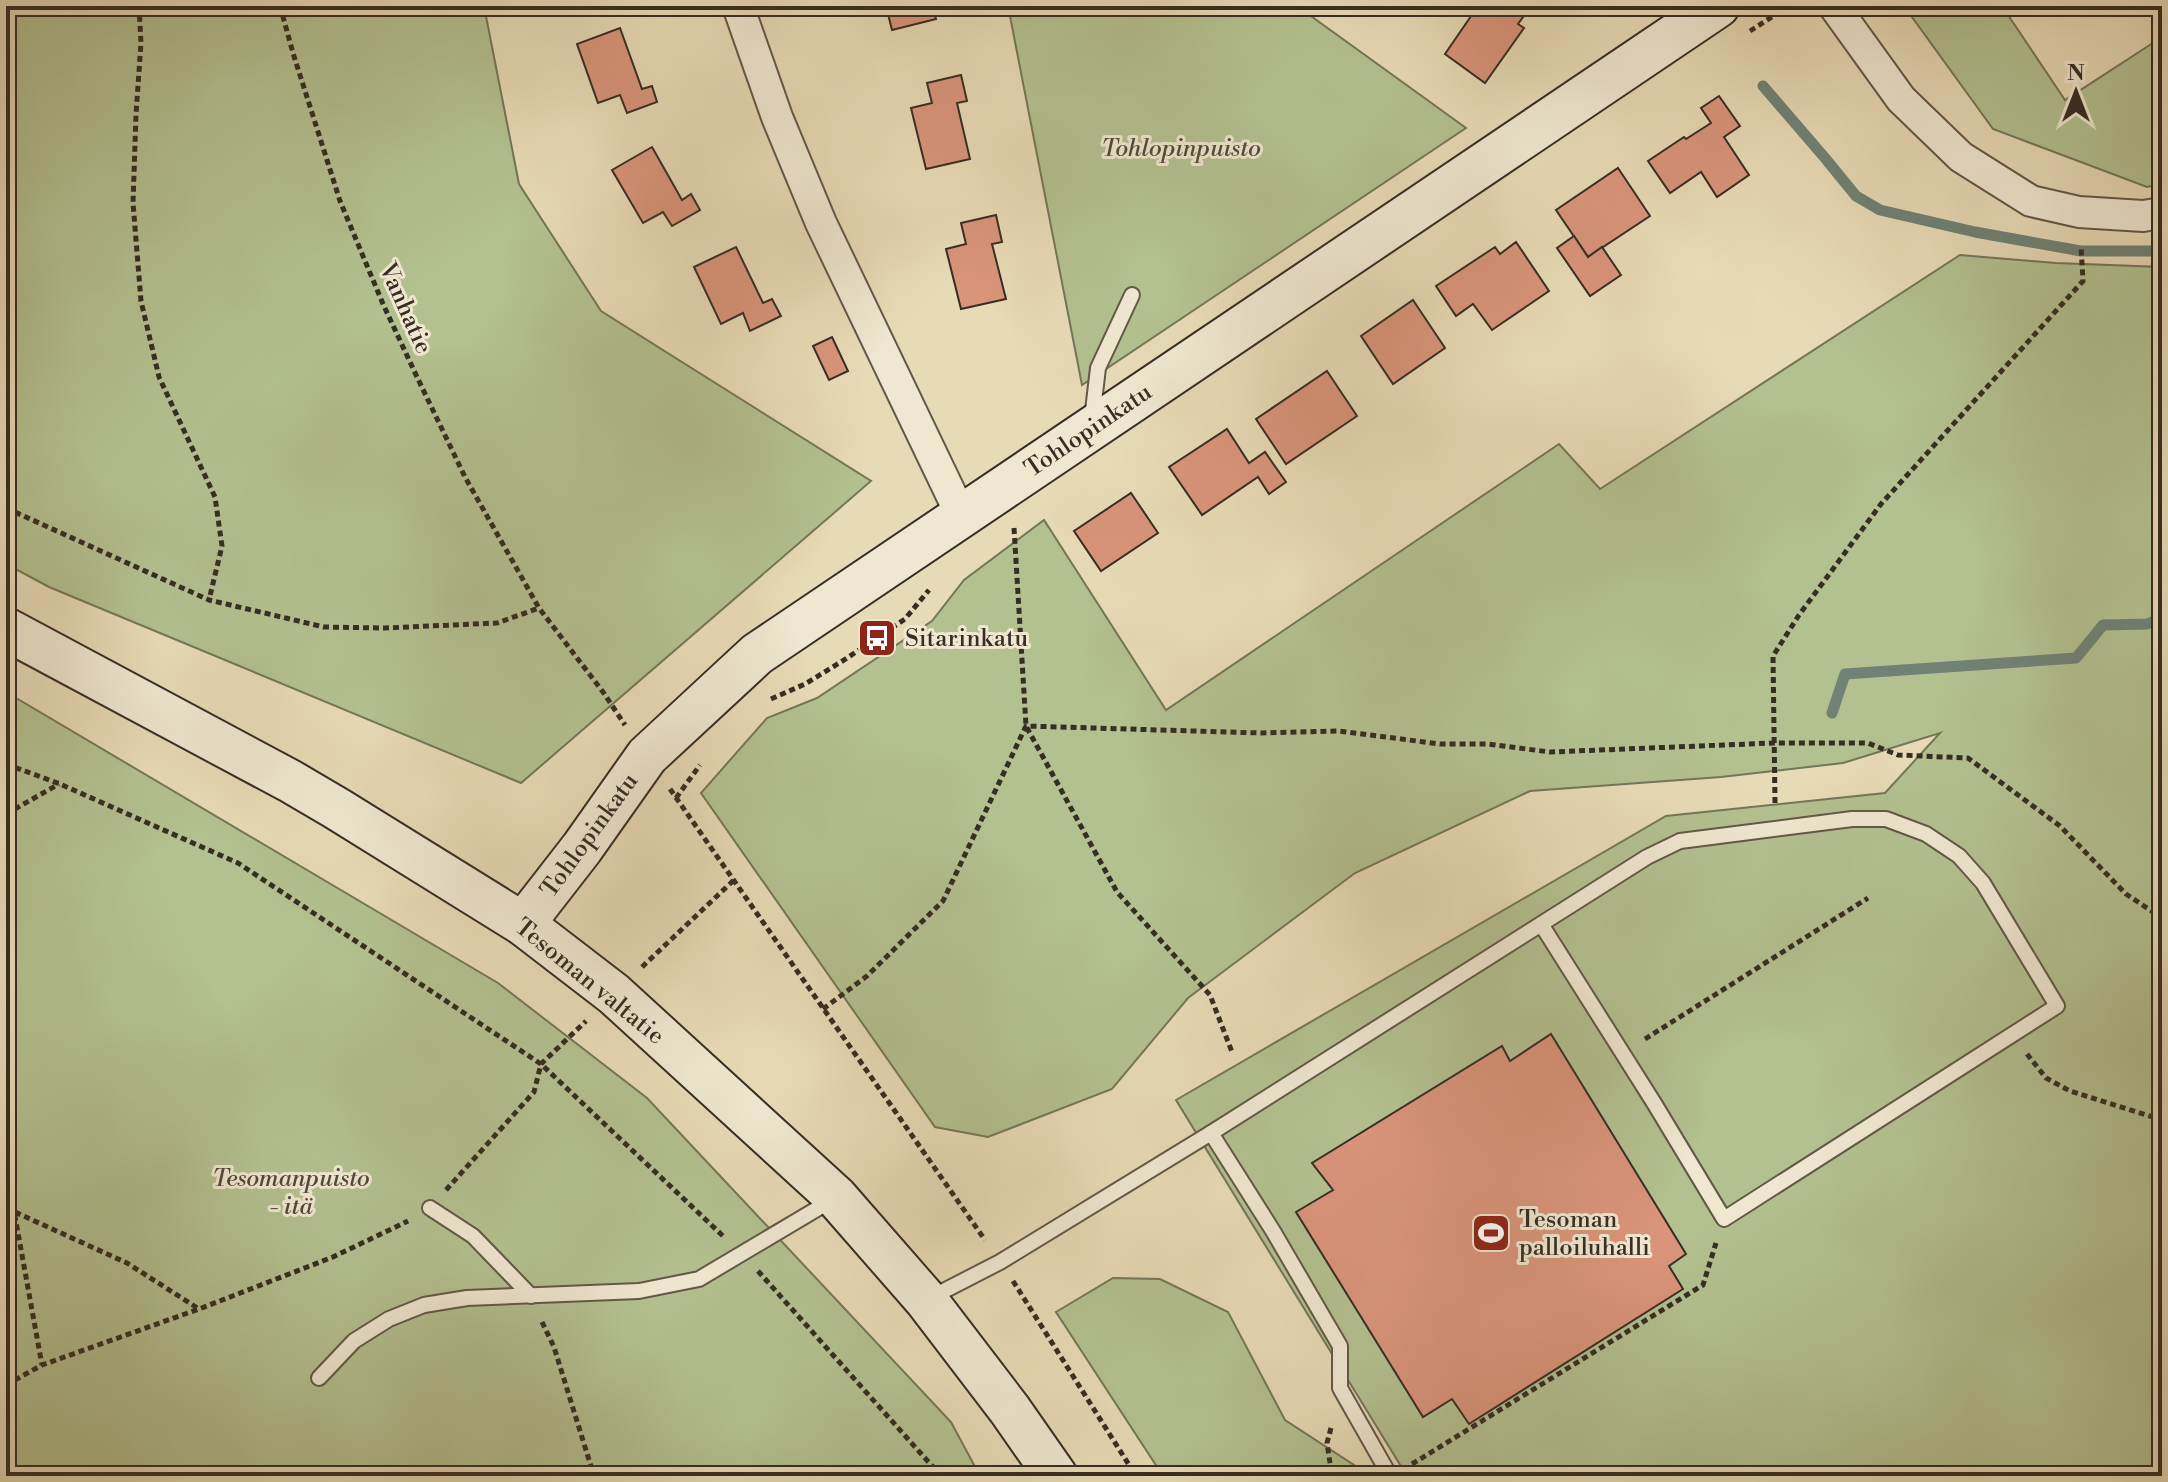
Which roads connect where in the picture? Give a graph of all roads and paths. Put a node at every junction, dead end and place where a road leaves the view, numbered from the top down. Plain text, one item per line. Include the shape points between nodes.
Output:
1 (139, 6) edge
2 (280, 6) edge
3 (738, 6) edge
4 (1718, 6) edge
5 (1834, 6) edge
6 (2162, 213) edge
7 (2083, 281) dead end
8 (1132, 295) dead end
9 (1091, 428) junction
10 (6, 508) edge
11 (961, 515) junction
12 (1013, 523) dead end
13 (209, 600) junction
14 (539, 608) junction
15 (6, 629) edge
16 (1026, 726) junction
17 (1774, 743) junction
18 (647, 756) junction
19 (6, 764) edge
20 (60, 784) junction
21 (6, 814) edge
22 (1775, 828) junction
23 (1868, 898) dead end
24 (2162, 918) edge
25 (523, 924) junction
26 (1541, 924) junction
27 (823, 1009) junction
28 (2011, 1034) junction
29 (1232, 1052) dead end
30 (1622, 1053) junction
31 (2162, 1120) edge
32 (1211, 1133) junction
33 (6, 1186) edge
34 (836, 1197) junction
35 (6, 1208) edge
36 (430, 1208) junction
37 (14, 1211) junction
38 (1724, 1219) junction
39 (1000, 1262) junction
40 (531, 1296) junction
41 (926, 1300) junction
42 (199, 1309) junction
43 (554, 1347) dead end
44 (42, 1365) junction
45 (319, 1378) dead end
46 (6, 1385) edge
47 (1406, 1468) dead end
48 (594, 1476) edge
49 (1056, 1476) edge
50 (1136, 1476) edge
51 (1390, 1476) edge

1 - 13 path via 133,203 141,301 159,377 215,497 222,546
2 - 14 path, Vanhatie via 340,201 383,304 465,477
3 - 11 street via 821,223
4 - 9 street, Tohlopinkatu
5 - 6 street via 1901,99 1961,157 2031,201 2079,212
7 - 17 path via 1881,504 1799,615 1773,656
8 - 9 lane via 1098,368
9 - 11 street, Tohlopinkatu
10 - 13 path
11 - 18 street, Tohlopinkatu via 757,654
12 - 16 path
13 - 14 path via 324,627 497,623
14 - 18 path, Vanhatie
15 - 25 street, Tesoman valtatie via 290,781
16 - 17 path via 1339,731 1550,752
16 - 27 path via 943,901 867,976
16 - 29 path via 1117,892 1210,995
17 - 22 path
17 - 24 path via 1868,743 1898,755 1968,758 2060,826 2126,894
18 - 25 street, Tohlopinkatu
18 - 27 path, Vanhatie
19 - 20 path
20 - 21 path
20 - 36 path via 238,863 541,1064 534,1092
22 - 26 lane via 1680,841
22 - 28 lane via 1886,819 1926,834 1959,856 1983,883 2057,1006
23 - 30 path
25 - 34 street, Tesoman valtatie via 614,994
26 - 30 lane
26 - 32 lane
27 - 39 path, Vanhatie
28 - 31 path via 2046,1078 2070,1091
28 - 38 lane
30 - 38 lane
32 - 39 lane
32 - 51 lane via 1340,1346 1340,1388
33 - 37 path
34 - 40 lane via 699,1279 639,1291
34 - 41 street, Tesoman valtatie
35 - 37 path
36 - 40 lane via 473,1236
36 - 42 path via 333,1257
37 - 42 path via 127,1263
37 - 44 path
38 - 47 path via 1703,1285
39 - 41 lane
39 - 50 path, Vanhatie
40 - 45 lane via 424,1305 354,1341
41 - 49 street, Tesoman valtatie
42 - 44 path
43 - 48 path
44 - 46 path

